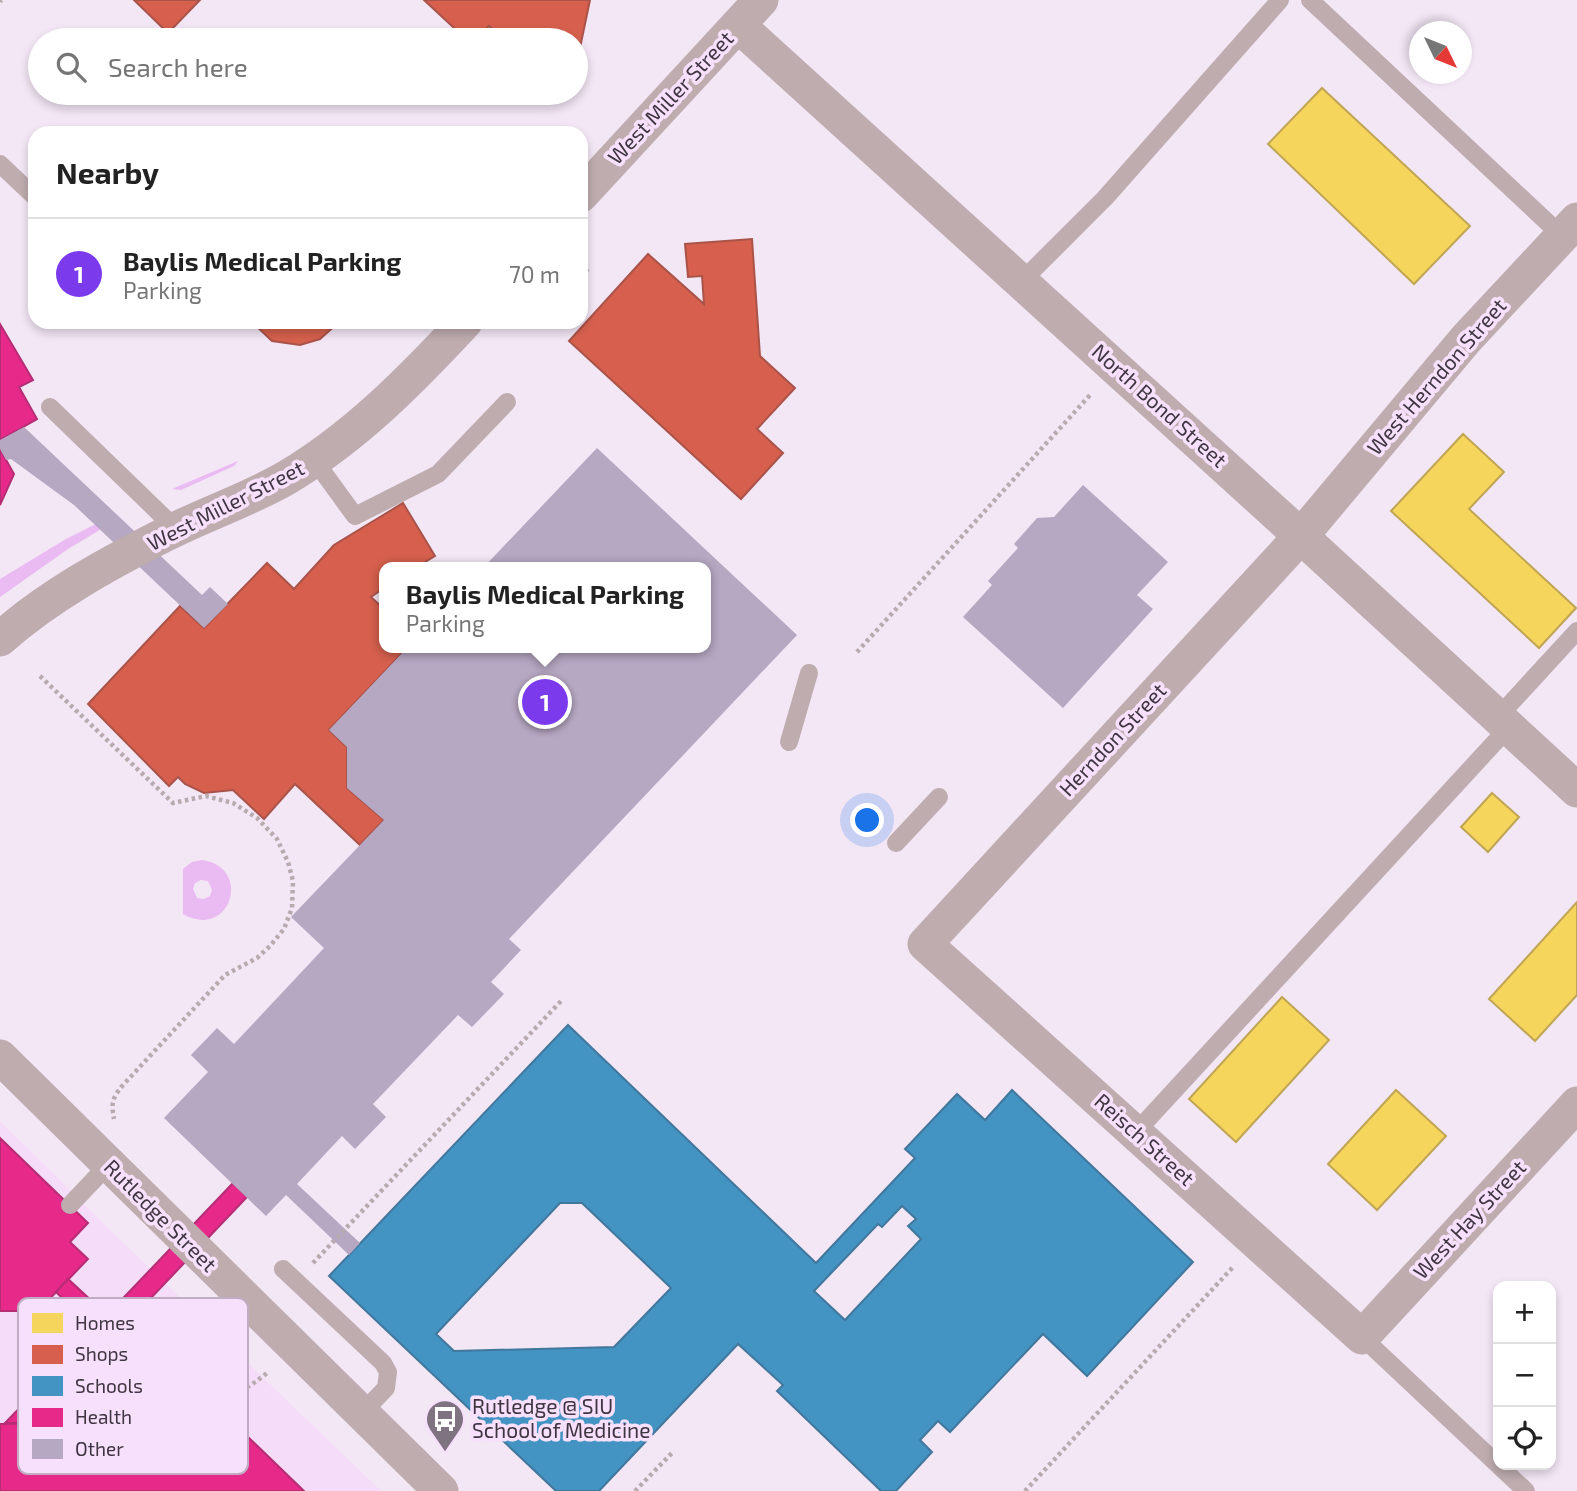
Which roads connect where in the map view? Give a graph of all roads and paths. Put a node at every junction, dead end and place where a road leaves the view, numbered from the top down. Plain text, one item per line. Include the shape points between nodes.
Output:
1 (761, 0) edge
2 (1280, 0) edge
3 (1310, 0) edge
4 (738, 25) junction
5 (0, 164) edge
6 (588, 187) edge
7 (28, 190) edge
8 (1570, 228) edge
9 (1021, 281) junction
10 (458, 329) edge
11 (1091, 394) dead end
12 (508, 402) dead end
13 (50, 407) dead end
14 (315, 461) junction
15 (176, 529) junction
16 (1301, 536) junction
17 (1577, 631) edge
18 (0, 639) edge
19 (857, 652) dead end
20 (809, 673) dead end
21 (40, 676) dead end
22 (1503, 723) junction
23 (789, 742) dead end
24 (1577, 790) edge
25 (939, 797) dead end
26 (896, 844) dead end
27 (925, 944) joint
28 (562, 1000) dead end
29 (0, 1058) edge
30 (1577, 1104) edge
31 (114, 1119) dead end
32 (1136, 1132) junction
33 (108, 1165) junction
34 (70, 1205) dead end
35 (1235, 1265) dead end
36 (311, 1266) dead end
37 (283, 1269) dead end
38 (244, 1298) edge
39 (248, 1302) edge
40 (1362, 1337) junction
41 (268, 1371) dead end
42 (248, 1386) edge
43 (362, 1413) junction
44 (673, 1452) dead end
45 (441, 1491) edge
46 (635, 1491) edge
47 (1025, 1491) edge
48 (1526, 1491) edge

1 - 4 street, West Miller Street
2 - 9 lane via 1105,198
3 - 8 lane
4 - 6 street, West Miller Street
4 - 9 street, North Bond Street
5 - 7 lane
8 - 16 street, West Herndon Street via 1466,339
9 - 16 street, North Bond Street
10 - 14 street, West Miller Street via 366,423
11 - 19 path
12 - 14 lane via 438,474 355,516
13 - 15 lane
14 - 15 street, West Miller Street
15 - 18 street, West Miller Street via 69,588
16 - 22 street, North Bond Street
16 - 27 street, Herndon Street
17 - 22 lane
20 - 23 lane
21 - 31 path via 173,803 206,796 233,803 257,818 276,839 293,881 292,908 284,929 257,958 225,975 114,1096
22 - 24 street, North Bond Street
22 - 32 lane
25 - 26 lane via 922,828
27 - 32 street, Reisch Street
28 - 36 path
29 - 33 street, Rutledge Street
30 - 40 street, West Hay Street
32 - 40 street, Reisch Street
33 - 34 lane
33 - 38 street, Rutledge Street
35 - 47 path
37 - 43 lane via 383,1363 388,1373 386,1388
39 - 43 street, Rutledge Street
40 - 48 lane
41 - 42 path
43 - 45 street, Rutledge Street
44 - 46 path

